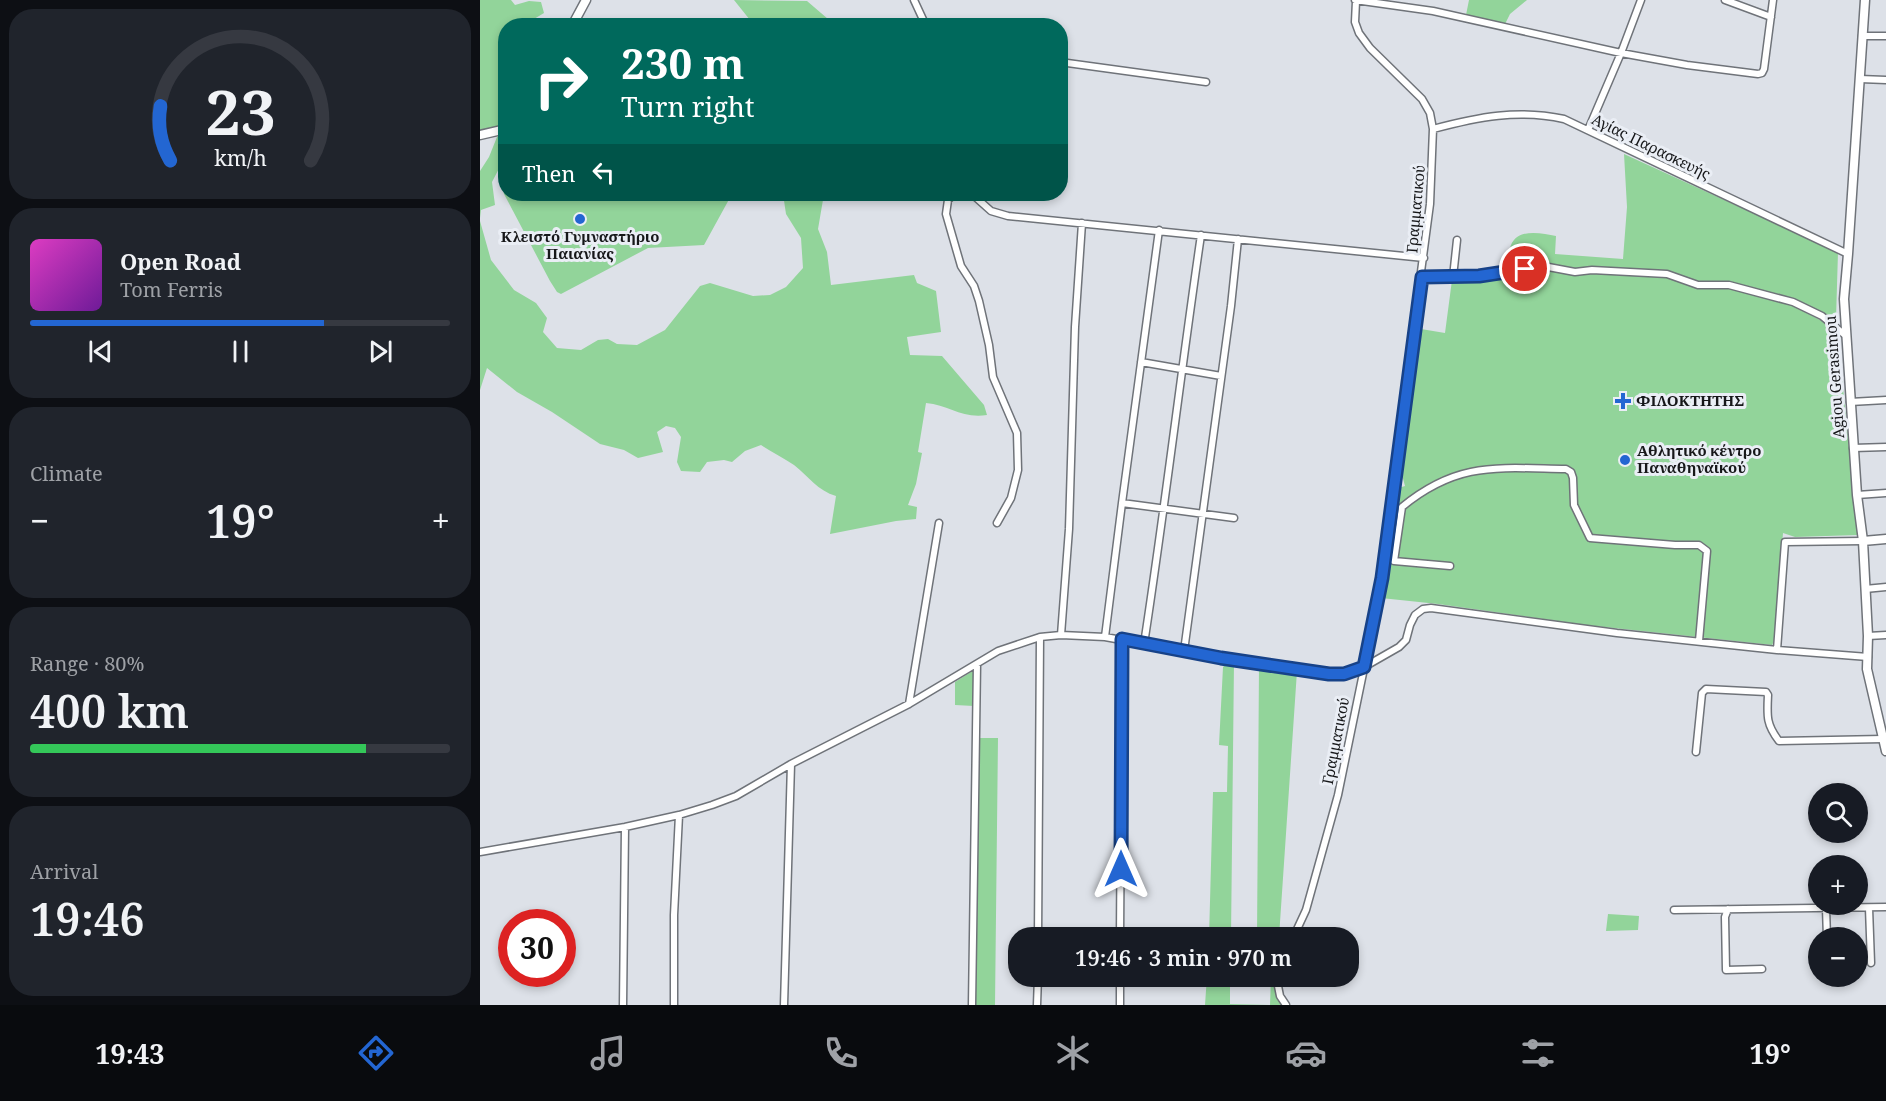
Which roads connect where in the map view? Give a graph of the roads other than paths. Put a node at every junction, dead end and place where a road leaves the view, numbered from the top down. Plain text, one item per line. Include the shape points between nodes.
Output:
1 (585, 0) edge
2 (914, 0) edge
3 (1354, 0) edge
4 (1641, 0) edge
5 (1725, 0) edge
6 (1773, 0) edge
7 (1865, 0) edge
8 (1771, 17) junction
9 (576, 18) edge
10 (922, 18) edge
11 (1862, 36) junction
12 (1886, 36) edge
13 (1621, 53) junction
14 (1068, 63) edge
15 (1860, 79) junction
16 (1886, 80) edge
17 (1206, 82) dead end
18 (1433, 129) junction
19 (1588, 130) junction
20 (498, 131) edge
21 (480, 135) edge
22 (948, 201) edge
23 (980, 201) edge
24 (1083, 223) junction
25 (1159, 230) junction
26 (1201, 235) junction
27 (1238, 239) junction
28 (1457, 240) dead end
29 (1848, 254) junction
30 (1424, 258) junction
31 (1422, 277) junction
32 (1453, 277) junction
33 (1845, 335) junction
34 (1141, 362) junction
35 (1181, 369) junction
36 (1221, 376) junction
37 (1886, 400) edge
38 (1850, 402) junction
39 (1886, 447) edge
40 (1853, 448) junction
41 (1886, 494) edge
42 (1857, 495) junction
43 (1122, 503) junction
44 (1165, 508) junction
45 (1204, 514) junction
46 (1234, 518) dead end
47 (939, 523) dead end
48 (997, 523) dead end
49 (1886, 539) edge
50 (1863, 541) junction
51 (1450, 566) dead end
52 (1886, 588) edge
53 (1865, 589) junction
54 (1061, 635) junction
55 (1886, 635) edge
56 (1868, 636) junction
57 (1040, 637) junction
58 (1105, 637) junction
59 (1122, 639) junction
60 (1699, 641) junction
61 (1144, 644) junction
62 (1777, 650) junction
63 (1184, 651) junction
64 (1868, 657) junction
65 (978, 664) junction
66 (1364, 667) junction
67 (909, 704) junction
68 (1883, 739) junction
69 (1886, 751) edge
70 (1696, 752) dead end
71 (791, 764) junction
72 (679, 815) junction
73 (626, 827) junction
74 (480, 852) edge
75 (1886, 907) edge
76 (1808, 908) edge
77 (1869, 908) joint
78 (1728, 909) junction
79 (1674, 910) dead end
80 (1038, 927) edge
81 (1120, 927) edge
82 (1298, 927) edge
83 (1871, 963) dead end
84 (1762, 969) dead end
85 (1038, 987) edge
86 (1120, 987) edge
87 (1279, 987) edge
88 (622, 1005) edge
89 (674, 1005) edge
90 (784, 1005) edge
91 (972, 1005) edge
92 (1037, 1005) edge
93 (1120, 1005) edge
94 (1286, 1005) edge

1 - 9 street
2 - 10 street
3 - 13 street via 1433,11
3 - 18 street, Γραμματικού via 1359,33 1422,99
4 - 13 street
5 - 8 street
6 - 8 street
7 - 11 street, Agiou Gerasimou
8 - 13 street via 1760,74
11 - 12 street
11 - 15 street, Agiou Gerasimou
13 - 19 street
14 - 17 street
15 - 16 street
15 - 29 street, Agiou Gerasimou
18 - 19 street, Αγίας Παρασκευής via 1482,117 1522,114 1564,119
18 - 30 street, Γραμματικού
19 - 29 street, Αγίας Παρασκευής
20 - 21 street
22 - 48 street via 946,214 961,266 979,301 993,377 1017,433 1018,470 1011,498
23 - 24 street via 991,211 1008,216
24 - 25 street
24 - 54 street
25 - 26 street
25 - 34 street
26 - 27 street
26 - 35 street
27 - 30 street
27 - 36 street
28 - 32 street
29 - 33 street, Agiou Gerasimou
30 - 31 street, Γραμματικού
31 - 32 street
31 - 66 street, Γραμματικού via 1382,578
32 - 33 street via 1543,266 1575,272 1667,274 1698,285 1729,285 1793,302 1822,316
33 - 38 street, Agiou Gerasimou
34 - 35 street
34 - 43 street
35 - 36 street
35 - 44 street
36 - 45 street
37 - 38 street
38 - 40 street, Agiou Gerasimou
39 - 40 street
40 - 42 street, Agiou Gerasimou
41 - 42 street
42 - 50 street, Agiou Gerasimou
43 - 44 street
43 - 58 street
44 - 45 street
44 - 61 street
45 - 46 street
45 - 63 street
47 - 67 street
49 - 50 street
50 - 53 street, Agiou Gerasimou
50 - 62 street via 1785,542
51 - 60 street via 1394,561 1402,507 1421,492 1469,471 1566,469 1573,478 1574,505 1590,538 1700,545 1707,551
52 - 53 street
53 - 56 street, Agiou Gerasimou
54 - 57 street
54 - 58 street
55 - 56 street
56 - 64 street, Agiou Gerasimou
57 - 65 street via 998,651
57 - 80 street
58 - 59 street
59 - 61 street
59 - 81 street
60 - 62 street
60 - 66 street via 1431,608 1413,617 1403,644
61 - 63 street
62 - 64 street
63 - 66 street via 1336,674
64 - 68 street, Agiou Gerasimou via 1869,684
65 - 67 street
65 - 91 street
66 - 82 street, Γραμματικού via 1338,795
67 - 71 street
68 - 69 street, Agiou Gerasimou
68 - 70 street via 1779,741 1770,729 1766,692 1706,689 1702,693
71 - 72 street via 735,796
71 - 90 street
72 - 73 street
72 - 89 street
73 - 74 street
73 - 88 street
75 - 77 street
76 - 78 street
77 - 83 street
78 - 79 street
78 - 84 street via 1726,970
85 - 92 street
86 - 93 street
87 - 94 street

